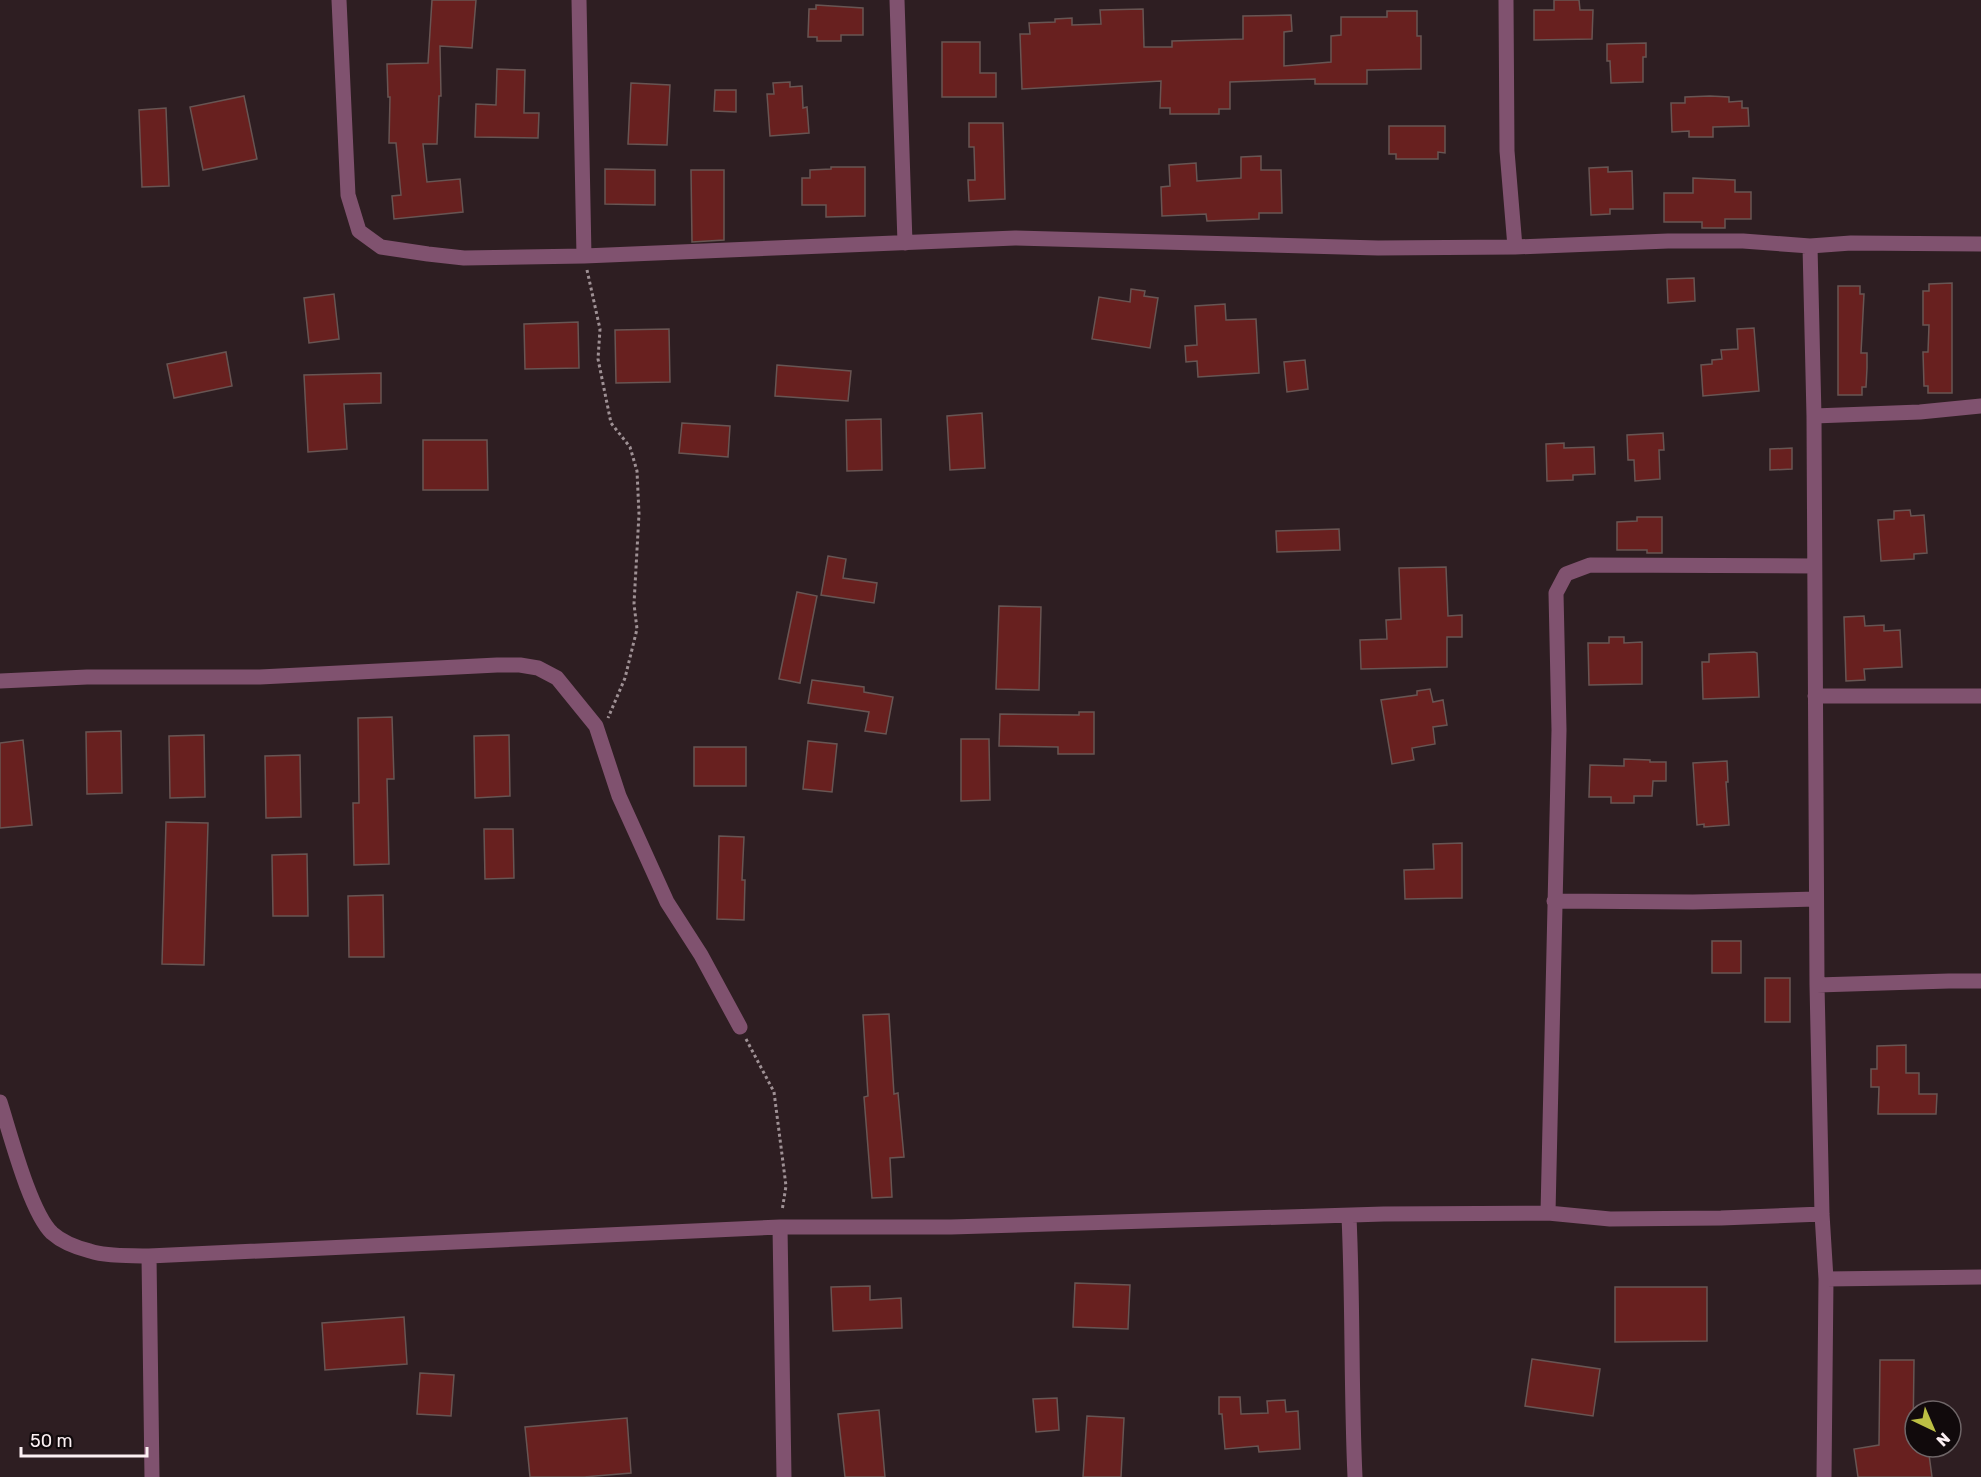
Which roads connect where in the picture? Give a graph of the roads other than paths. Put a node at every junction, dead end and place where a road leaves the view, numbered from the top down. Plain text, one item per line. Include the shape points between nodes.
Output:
1 (339, 0) edge
2 (579, 0) edge
3 (897, 0) edge
4 (1506, 0) edge
5 (905, 243) junction
6 (1981, 244) edge
7 (1810, 246) junction
8 (1515, 247) junction
9 (584, 256) junction
10 (1981, 406) edge
11 (1814, 416) junction
12 (1814, 566) junction
13 (0, 681) edge
14 (1815, 696) junction
15 (1981, 696) edge
16 (1816, 899) junction
17 (1554, 901) junction
18 (1981, 981) edge
19 (1817, 985) junction
20 (740, 1028) road end
21 (0, 1101) edge
22 (1548, 1213) junction
23 (1822, 1214) junction
24 (1349, 1217) junction
25 (780, 1227) junction
26 (149, 1256) junction
27 (1981, 1277) edge
28 (1826, 1279) junction
29 (152, 1477) edge
30 (784, 1477) edge
31 (1355, 1477) edge
32 (1824, 1477) edge

1 - 9 street via 348,195 359,231 381,247 464,258
2 - 9 street
3 - 5 street
4 - 8 street via 1507,151
5 - 8 street via 1015,238 1378,248
5 - 9 street
6 - 7 street
7 - 8 street via 1732,241
7 - 11 street
10 - 11 street
11 - 12 street
12 - 14 street
12 - 17 street via 1590,565 1566,573 1556,592 1559,730
13 - 20 street via 260,677 520,665 538,668 557,678 596,726 619,796 668,902
14 - 15 street
14 - 16 street
16 - 17 street
16 - 19 street
17 - 22 street
18 - 19 street
19 - 23 street
21 - 26 street via 27,1187 52,1233 92,1252
22 - 23 street via 1610,1219
22 - 24 street
23 - 28 street
24 - 25 street via 951,1227
24 - 31 street
25 - 26 street
25 - 30 street
26 - 29 street
27 - 28 street
28 - 32 street

